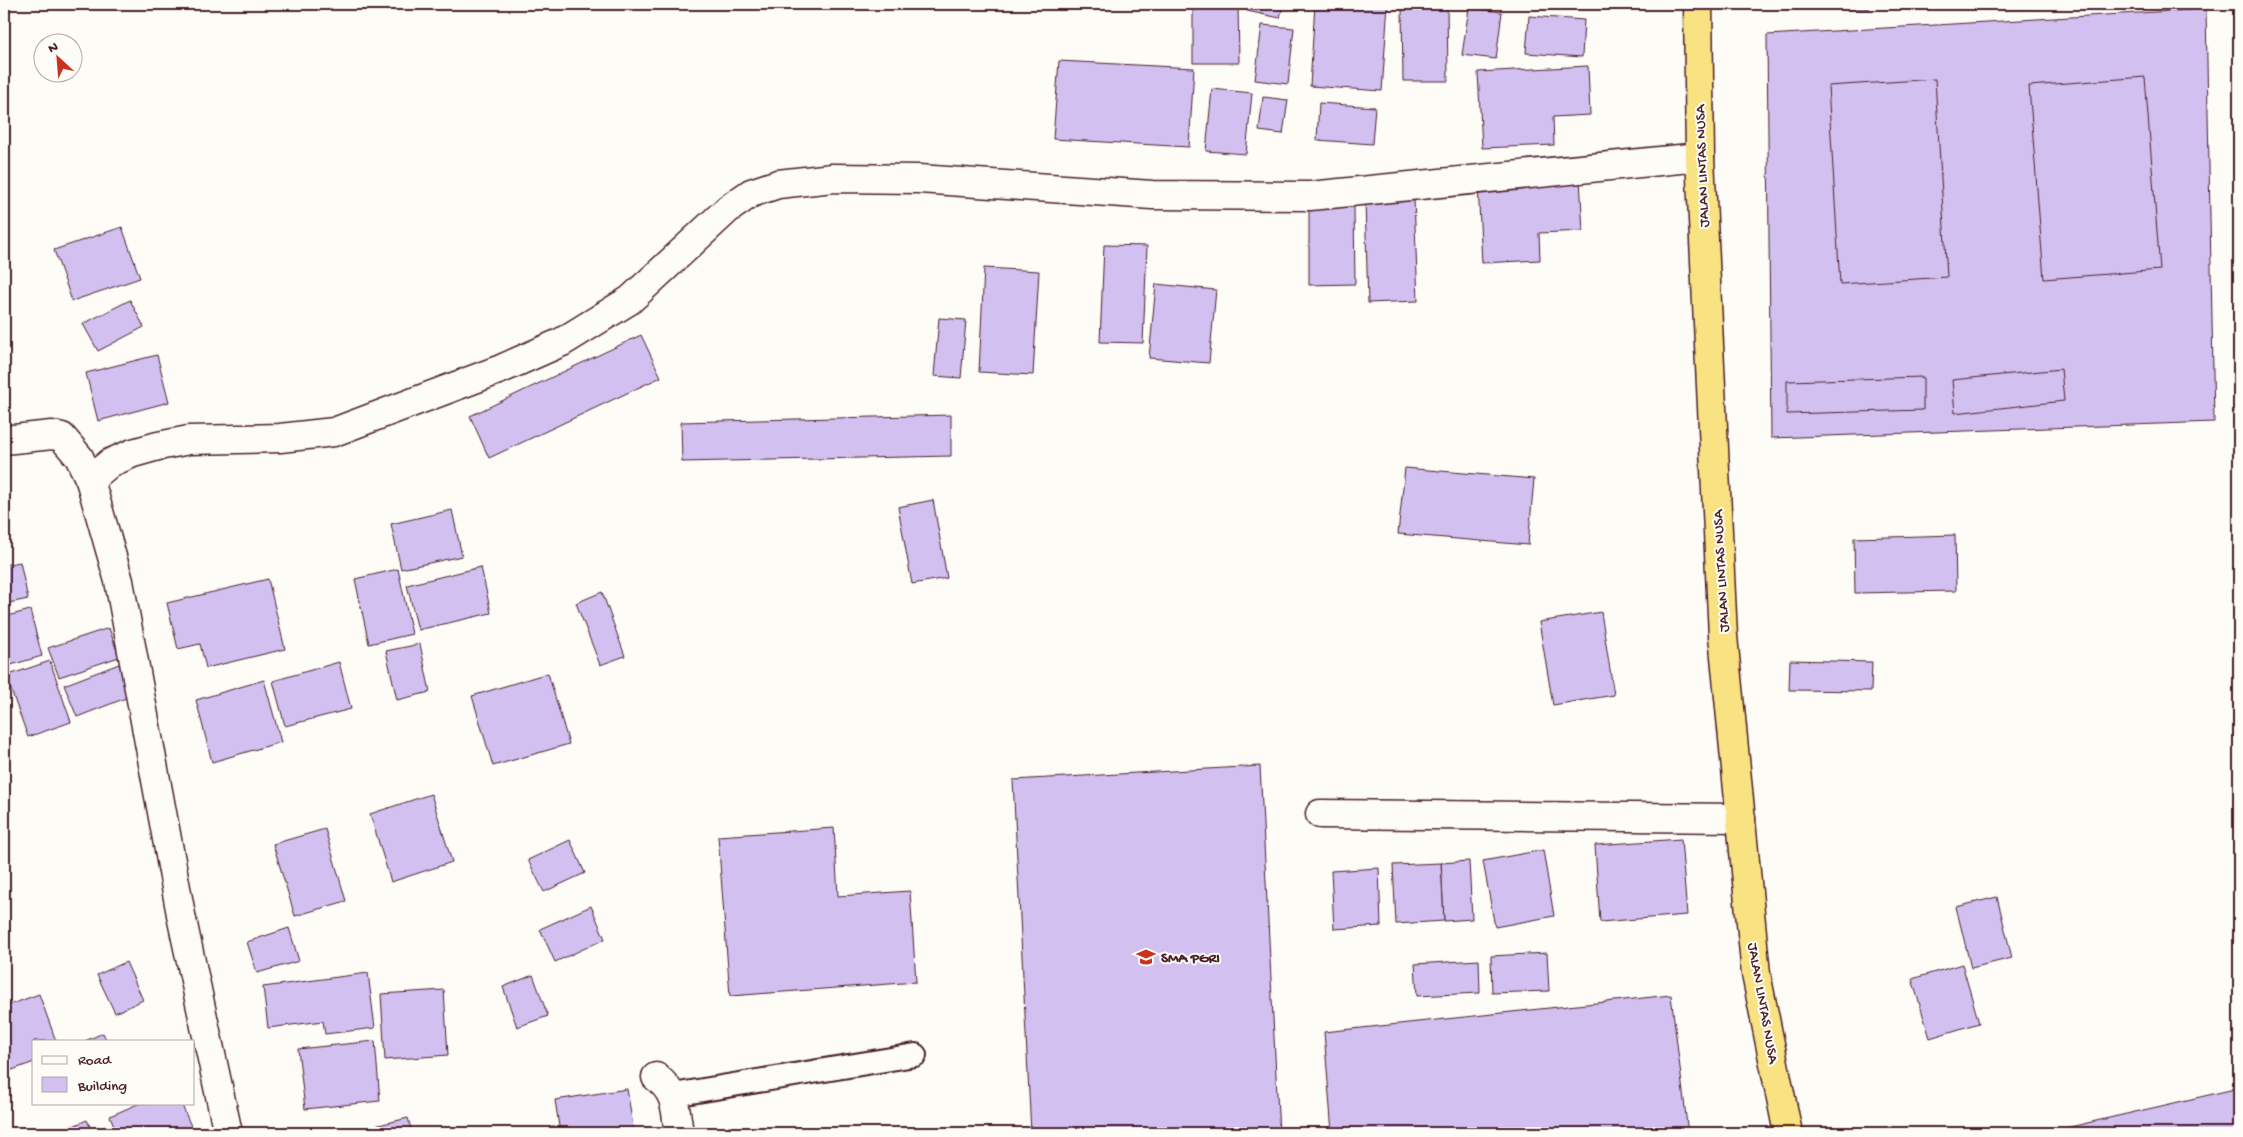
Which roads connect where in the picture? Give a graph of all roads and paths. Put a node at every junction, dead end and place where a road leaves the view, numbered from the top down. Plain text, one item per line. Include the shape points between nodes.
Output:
1 (1698, 4) edge
2 (1700, 157) junction
3 (4, 440) edge
4 (90, 480) junction
5 (1320, 814) dead end
6 (1741, 818) junction
7 (915, 1055) dead end
8 (665, 1086) joint
9 (228, 1133) edge
10 (679, 1133) edge
11 (1788, 1133) edge

1 - 2 highway, JALAN LINTAS NUSA
2 - 4 street via 1310,196 1152,195 919,179 833,178 778,184 751,193 728,209 630,300 562,342 501,369 334,432 280,438 189,440 158,446 110,463
2 - 6 highway, JALAN LINTAS NUSA via 1723,636
3 - 4 street via 52,435 62,437 79,457
4 - 9 street via 119,581 182,920
5 - 6 street
6 - 11 highway, JALAN LINTAS NUSA via 1756,974
7 - 8 lane
8 - 10 street

